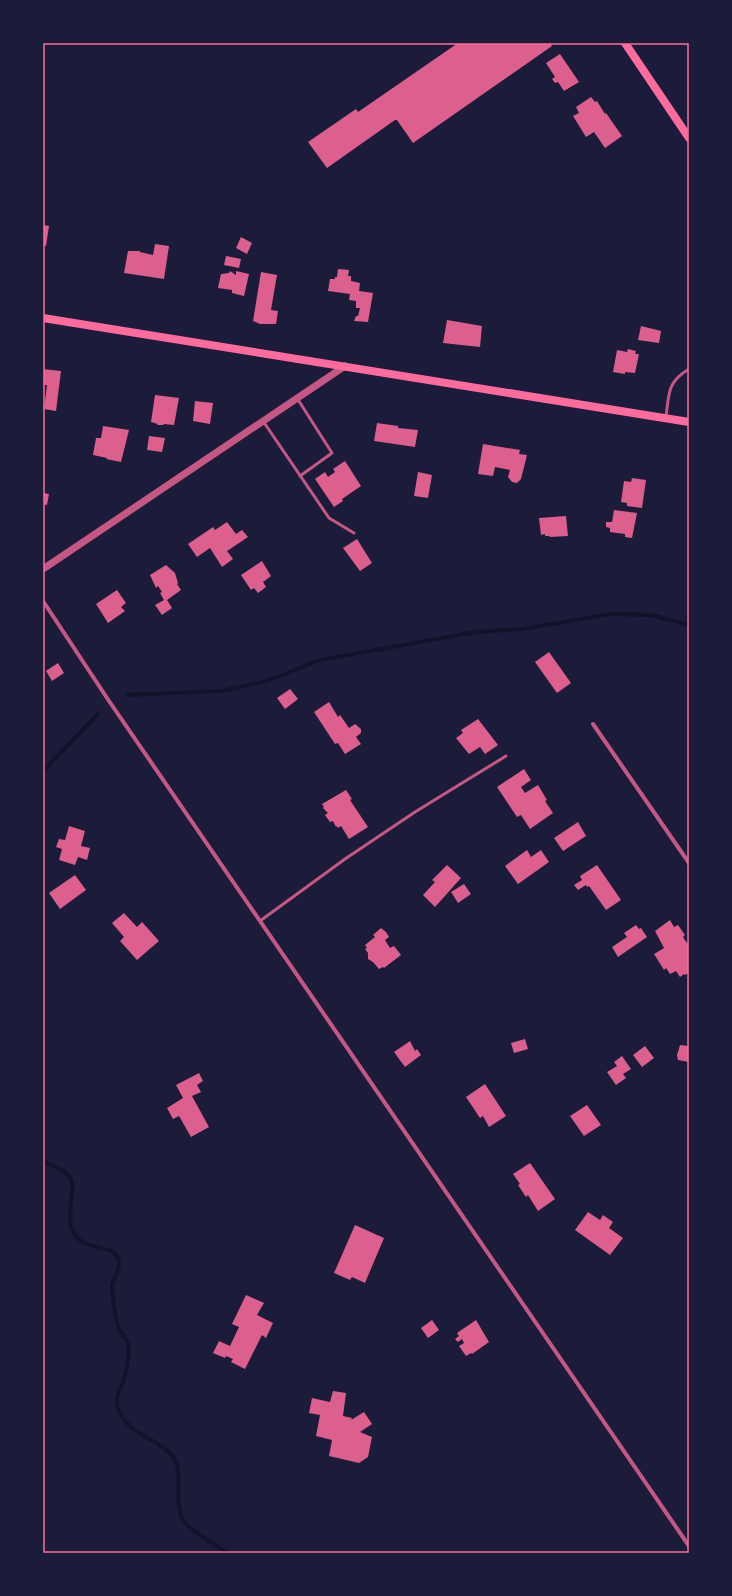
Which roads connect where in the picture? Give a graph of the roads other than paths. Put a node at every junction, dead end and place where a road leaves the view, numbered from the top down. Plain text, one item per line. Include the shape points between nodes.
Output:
1 (625, 43) edge
2 (689, 138) edge
3 (43, 318) edge
4 (345, 366) junction
5 (689, 369) edge
6 (297, 398) junction
7 (665, 418) junction
8 (263, 421) junction
9 (689, 422) edge
10 (300, 476) junction
11 (354, 532) dead end
12 (43, 570) edge
13 (43, 602) edge
14 (593, 724) dead end
15 (506, 756) dead end
16 (689, 863) edge
17 (260, 921) junction
18 (689, 1546) edge

1 - 2 main road
3 - 4 main road
4 - 6 street
4 - 7 main road
5 - 7 lane via 676,378 672,385
6 - 8 street
6 - 10 lane via 332,453
7 - 9 main road
8 - 10 lane
8 - 12 street
10 - 11 lane via 329,518
13 - 17 street
14 - 16 street
15 - 17 lane via 415,812
17 - 18 street

